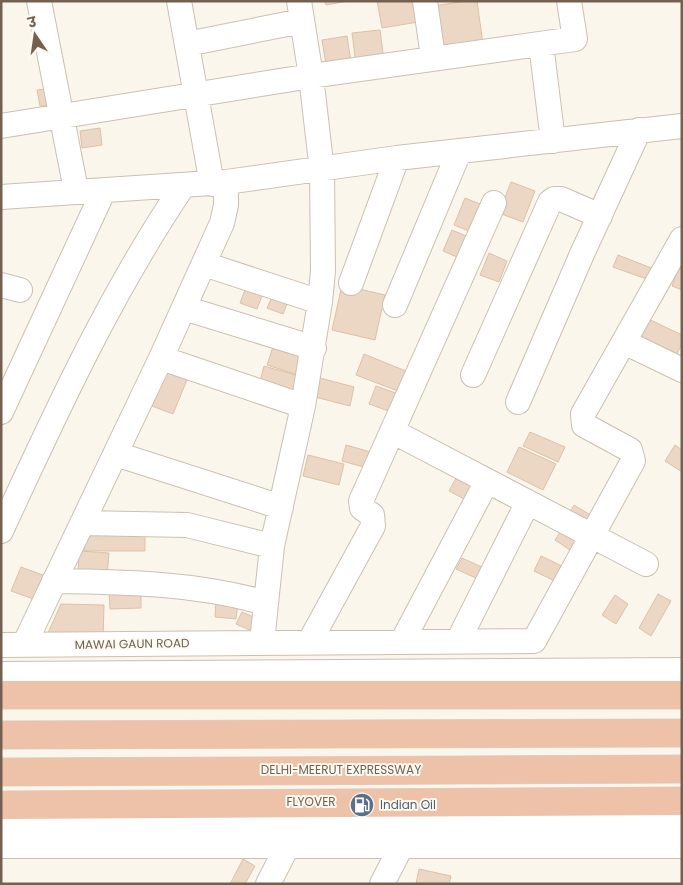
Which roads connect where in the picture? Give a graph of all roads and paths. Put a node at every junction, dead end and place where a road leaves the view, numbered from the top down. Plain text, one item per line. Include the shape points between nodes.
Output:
1 (38, 1) edge
2 (179, 1) edge
3 (425, 1) edge
4 (570, 1) edge
5 (300, 11) edge
6 (187, 44) junction
7 (541, 44) junction
8 (433, 58) junction
9 (311, 76) junction
10 (197, 94) junction
11 (62, 115) junction
12 (1, 126) edge
13 (682, 126) edge
14 (640, 130) junction
15 (553, 141) junction
16 (459, 152) junction
17 (397, 158) junction
18 (321, 162) junction
19 (219, 183) junction
20 (75, 185) dead end
21 (183, 186) junction
22 (103, 192) junction
23 (1, 197) edge
24 (494, 203) dead end
25 (600, 216) junction
26 (682, 239) edge
27 (204, 264) junction
28 (351, 283) dead end
29 (320, 302) junction
30 (395, 305) dead end
31 (184, 308) junction
32 (624, 342) junction
33 (314, 348) junction
34 (161, 358) junction
35 (682, 370) edge
36 (473, 375) dead end
37 (518, 402) dead end
38 (303, 406) junction
39 (1, 412) edge
40 (392, 430) junction
41 (116, 454) junction
42 (487, 481) junction
43 (528, 502) junction
44 (281, 507) junction
45 (82, 523) junction
46 (1, 531) edge
47 (590, 535) junction
48 (272, 546) junction
49 (646, 564) dead end
50 (54, 581) junction
51 (266, 603) junction
52 (403, 640) junction
53 (458, 640) junction
54 (262, 642) junction
55 (310, 642) junction
56 (13, 645) edge
57 (682, 670) edge
58 (1, 674) edge
59 (1, 695) edge
60 (682, 695) edge
61 (682, 733) edge
62 (1, 735) edge
63 (682, 769) edge
64 (1, 772) edge
65 (682, 801) edge
66 (1, 805) edge
67 (1, 826) edge
68 (682, 826) edge
69 (288, 845) junction
70 (402, 845) junction
71 (1, 846) edge
72 (682, 846) edge
73 (268, 884) edge
74 (382, 884) edge

1 - 11 street
2 - 6 street
3 - 8 street
4 - 7 street via 575,39
5 - 6 street
5 - 9 street
6 - 10 street
7 - 8 street
7 - 15 street
8 - 9 street
9 - 10 street
9 - 18 street
10 - 11 street
10 - 19 street
11 - 12 street
11 - 20 street
13 - 14 street
14 - 15 street
14 - 25 street
15 - 16 street
16 - 17 street
16 - 30 street
17 - 18 street
17 - 28 street
18 - 19 street
18 - 29 street via 323,271
19 - 21 street
19 - 27 street via 226,205 222,223
21 - 22 street
21 - 46 street via 118,289
22 - 23 street
22 - 39 street
24 - 40 street
25 - 36 street via 561,200 550,202
25 - 37 street
26 - 32 street
27 - 29 street
27 - 31 street
29 - 33 street
31 - 33 street
31 - 34 street
32 - 35 street
32 - 47 street via 582,421 630,450 633,461
33 - 38 street
34 - 38 street
34 - 41 street
38 - 44 street
40 - 42 street
40 - 55 street via 361,501 362,508 372,515 373,526
41 - 44 street
41 - 45 street
42 - 43 street
42 - 52 street
43 - 47 street
43 - 53 street
44 - 48 street
45 - 48 street via 187,525
45 - 50 street
47 - 49 street
47 - 53 street, MAWAI GAUN ROAD via 534,641
48 - 51 street
50 - 51 street via 192,587 228,592
50 - 56 street
51 - 54 street
52 - 53 street, MAWAI GAUN ROAD
52 - 55 street, MAWAI GAUN ROAD
54 - 55 street, MAWAI GAUN ROAD
54 - 56 street, MAWAI GAUN ROAD
57 - 58 street
59 - 60 highway
61 - 62 highway
63 - 64 highway, DELHI-MEERUT EXPRESSWAY
65 - 66 highway, FLYOVER
67 - 68 street
69 - 70 street
69 - 71 street
69 - 73 street
70 - 72 street
70 - 74 street

